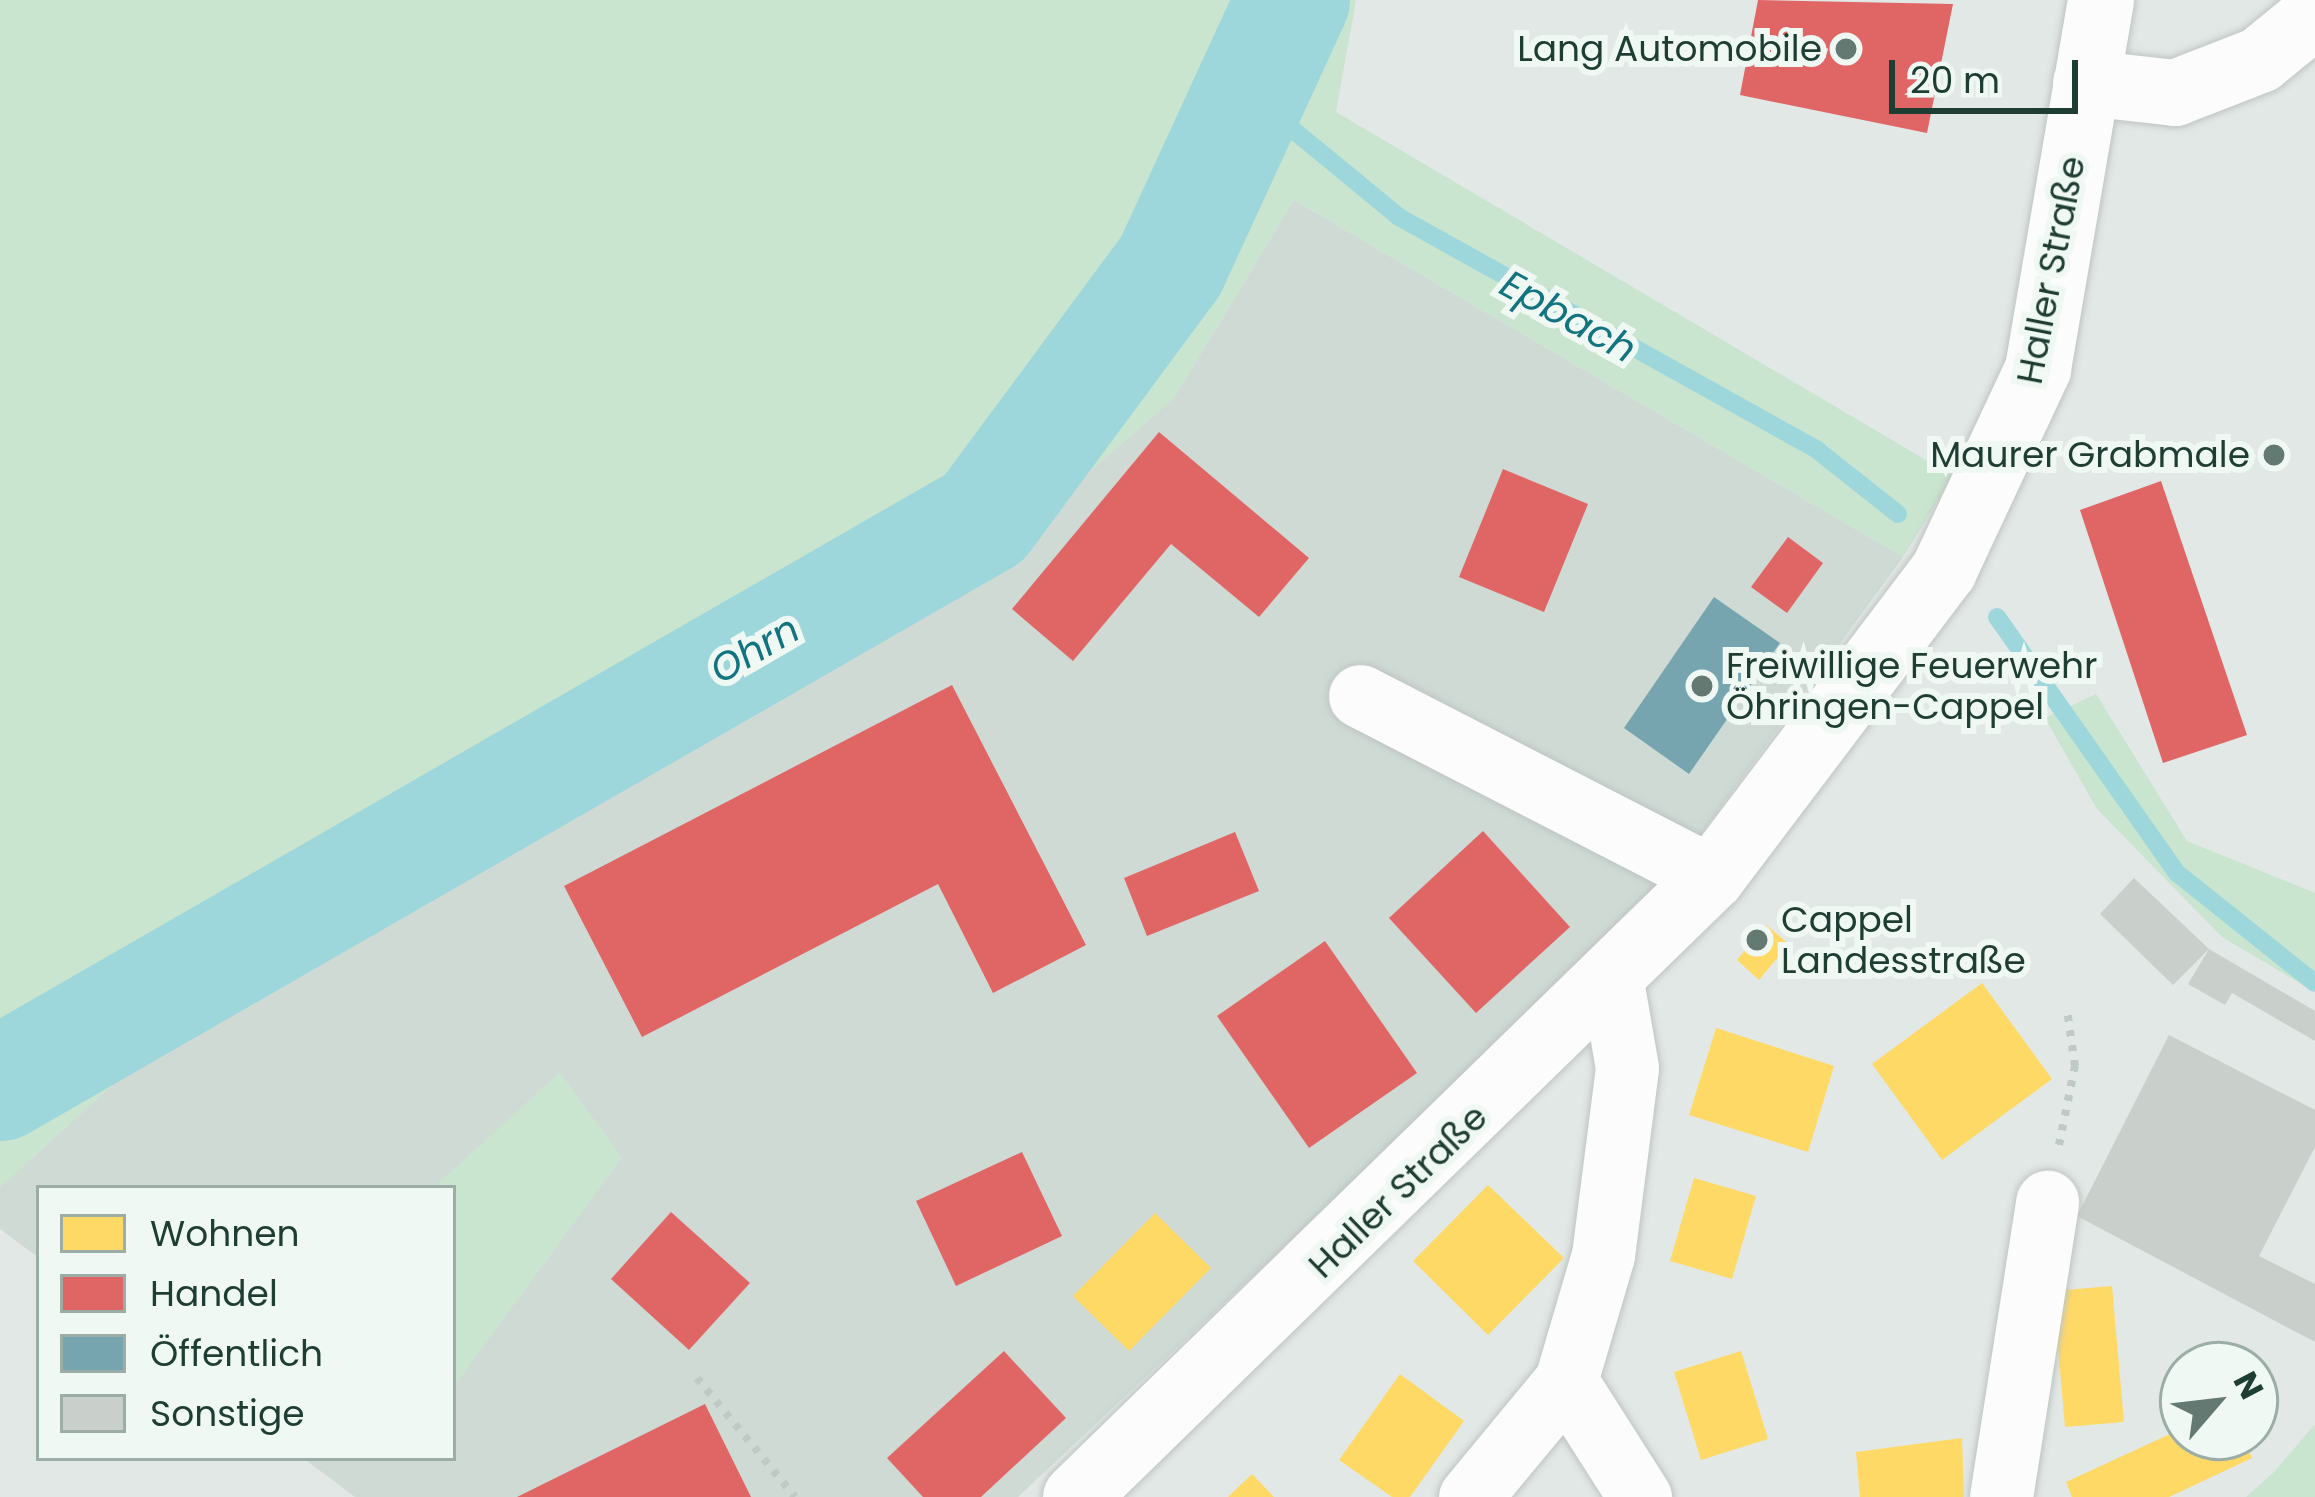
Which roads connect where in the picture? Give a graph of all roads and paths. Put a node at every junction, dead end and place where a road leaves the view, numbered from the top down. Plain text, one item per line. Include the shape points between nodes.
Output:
1 (2101, 0) edge
2 (2315, 15) edge
3 (2086, 83) junction
4 (1360, 696) dead end
5 (1712, 877) junction
6 (1612, 981) junction
7 (2067, 1010) dead end
8 (2048, 1202) joint
9 (697, 1378) dead end
10 (1566, 1381) junction
11 (795, 1497) edge
12 (1076, 1497) edge
13 (1470, 1497) edge
14 (1640, 1497) edge
15 (2002, 1497) edge

1 - 3 main road, Haller Straße
2 - 3 main road via 2260,60 2188,89
3 - 5 main road, Haller Straße via 2038,369 2003,460 1945,570
4 - 5 street
5 - 6 main road, Haller Straße
6 - 10 street via 1628,1068 1603,1256
6 - 12 main road, Haller Straße
7 - 8 path via 2075,1066
8 - 15 street
9 - 11 path
10 - 13 street
10 - 14 street

